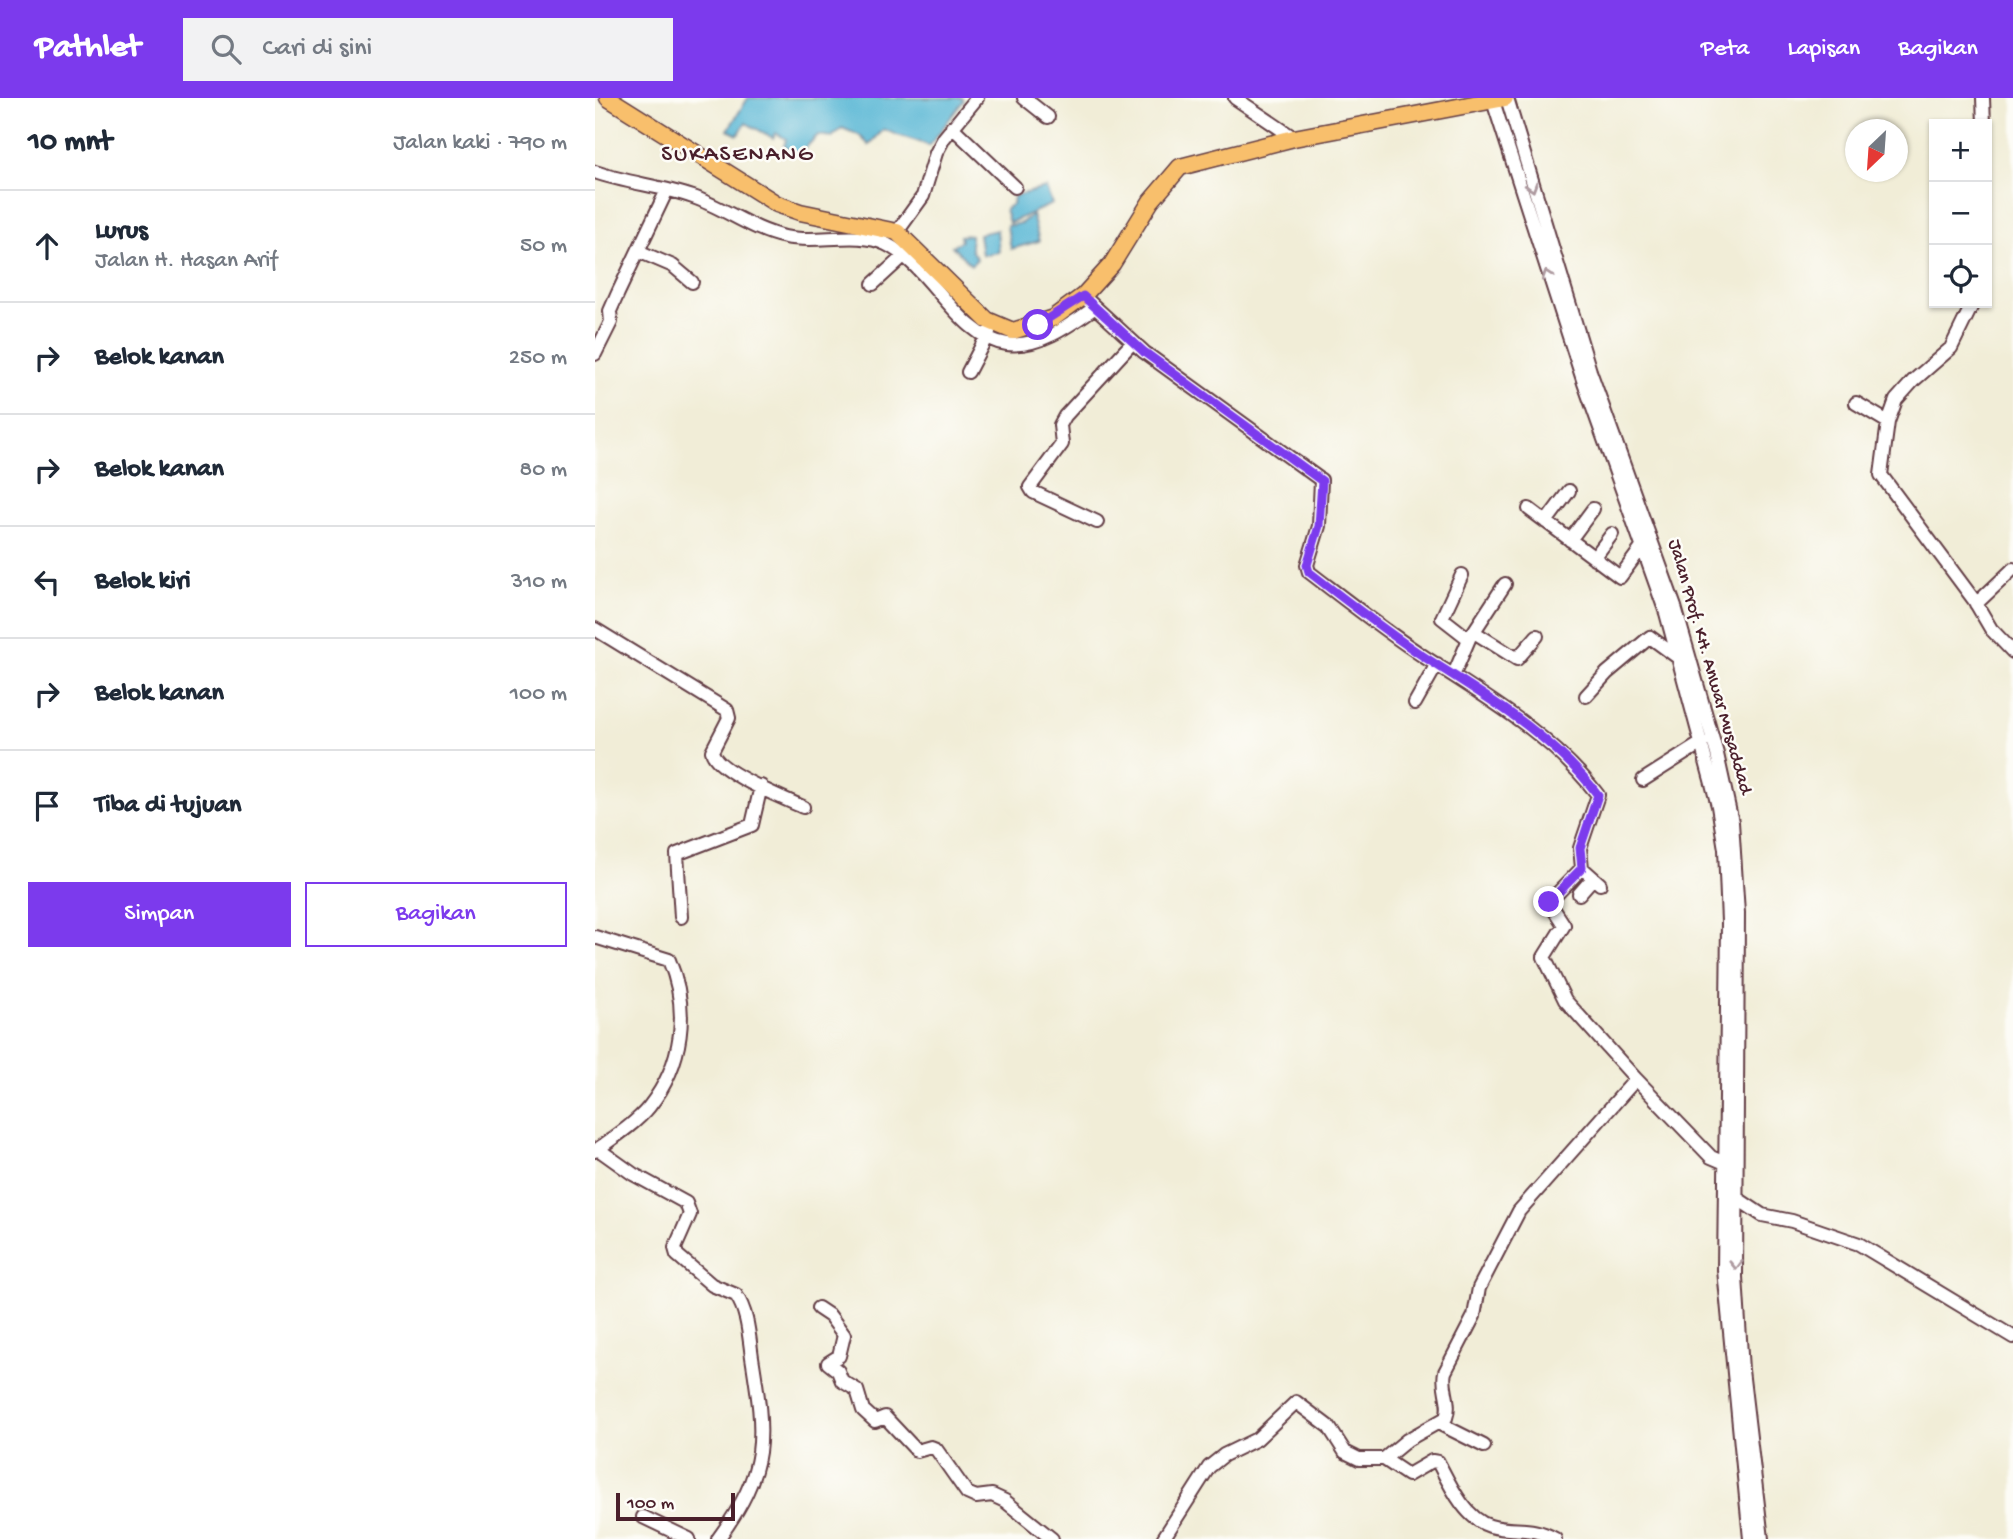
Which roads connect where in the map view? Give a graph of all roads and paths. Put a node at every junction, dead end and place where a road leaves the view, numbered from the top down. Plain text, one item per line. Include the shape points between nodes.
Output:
1 (605, 98) edge
2 (1024, 98) edge
3 (1235, 98) edge
4 (1983, 98) edge
5 (973, 99) edge
6 (595, 102) edge
7 (1500, 106) edge
8 (1048, 117) dead end
9 (1984, 119) edge
10 (952, 127) junction
11 (1294, 138) junction
12 (595, 172) edge
13 (1015, 187) dead end
14 (667, 190) junction
15 (897, 232) junction
16 (638, 251) junction
17 (909, 251) junction
18 (692, 282) dead end
19 (873, 284) dead end
20 (1089, 302) junction
21 (1971, 308) edge
22 (990, 331) junction
23 (1133, 342) junction
24 (595, 354) edge
25 (968, 372) dead end
26 (1856, 403) dead end
27 (1888, 422) junction
28 (1569, 491) dead end
29 (1529, 509) dead end
30 (1593, 509) dead end
31 (1546, 522) junction
32 (1097, 523) dead end
33 (1612, 534) dead end
34 (1570, 540) junction
35 (1643, 545) junction
36 (1594, 558) junction
37 (2013, 569) edge
38 (1462, 576) dead end
39 (1505, 584) dead end
40 (1976, 604) junction
41 (595, 629) edge
42 (1472, 636) junction
43 (1537, 636) dead end
44 (2013, 652) edge
45 (1679, 659) junction
46 (1437, 664) junction
47 (1454, 674) junction
48 (1694, 692) junction
49 (1586, 696) dead end
50 (1415, 703) dead end
51 (1703, 742) junction
52 (1643, 780) dead end
53 (761, 786) junction
54 (803, 807) dead end
55 (1724, 807) junction
56 (1582, 868) junction
57 (1579, 894) dead end
58 (681, 917) dead end
59 (595, 937) edge
60 (1636, 1079) junction
61 (1732, 1086) junction
62 (596, 1150) edge
63 (1725, 1163) junction
64 (1730, 1195) junction
65 (818, 1308) dead end
66 (2013, 1337) edge
67 (1440, 1424) junction
68 (1484, 1446) dead end
69 (1384, 1459) junction
70 (643, 1517) dead end
71 (689, 1539) edge
72 (719, 1539) edge
73 (1052, 1539) edge
74 (1163, 1539) edge
75 (1555, 1539) edge
76 (1750, 1539) edge
77 (1762, 1539) edge

1 - 6 street
1 - 15 main road via 768,199 800,212
2 - 8 street
3 - 11 street
4 - 9 street
5 - 10 street
7 - 11 main road
35 -> 7 street, Jalan Prof. KH. Anwar Musaddad via 1584,383
7 -> 48 street, Jalan Prof. KH. Anwar Musaddad via 1512,121 1590,371 1667,581
10 - 13 street
10 - 15 street via 936,153 923,196
11 - 20 main road via 1178,168 1151,201
12 - 14 street
14 - 16 street
14 - 17 street via 783,237 876,241
15 - 17 main road
16 - 18 street via 673,266
16 - 24 street
17 - 19 street
17 - 22 main road
20 - 22 main road via 1027,329
20 - 23 street
21 - 27 street via 1951,348 1896,400
22 - 25 street
23 - 32 street via 1065,416 1062,444 1030,487
23 - 46 street via 1322,481 1319,526 1308,571
26 - 27 street
27 - 40 street via 1882,477
28 - 31 street
29 - 31 street
30 - 34 street
31 - 34 street
33 - 36 street
34 - 36 street
35 - 36 street via 1619,577
35 - 45 street, Jalan Prof. KH. Anwar Musaddad
37 - 40 street
38 - 42 street via 1442,618
39 - 42 street
40 - 44 street
41 - 53 street via 727,710 729,718 712,756
42 - 43 street via 1519,659
42 - 47 street
45 - 48 street, Jalan Prof. KH. Anwar Musaddad
45 - 49 street via 1650,637
46 - 47 street
46 - 50 street
47 - 56 street via 1537,734 1598,795 1580,848
48 - 51 street, Jalan Prof. KH. Anwar Musaddad
48 - 55 street, Jalan Prof. KH. Anwar Musaddad
51 - 52 street
51 - 55 street, Jalan Prof. KH. Anwar Musaddad
53 - 54 street
53 - 58 street via 753,825 677,855
55 - 61 street, Jalan Prof. KH. Anwar Musaddad
56 - 57 street via 1597,881
56 - 60 street via 1549,902 1565,924 1545,957 1565,1000
59 - 62 street via 669,960 681,1006 682,1032 678,1053 648,1109
60 - 63 street via 1711,1157
60 - 67 street via 1519,1211 1479,1289 1474,1316 1445,1372 1448,1412
61 - 63 street, Jalan Prof. KH. Anwar Musaddad
61 - 64 street, Jalan Prof. KH. Anwar Musaddad
62 - 72 street via 686,1203 690,1214 675,1248 677,1255 712,1285 736,1295 745,1316 762,1449 757,1471
63 - 64 street, Jalan Prof. KH. Anwar Musaddad
64 - 66 street via 1762,1215 1860,1244
64 - 76 street, Jalan Prof. KH. Anwar Musaddad via 1726,1303
64 -> 77 street, Jalan Prof. KH. Anwar Musaddad via 1742,1370
65 - 73 street via 843,1331 839,1356 828,1363 842,1381 857,1390 863,1410 873,1421 885,1417 917,1451 936,1449 967,1493 1005,1501
67 - 68 street
67 - 69 street via 1407,1440
69 - 74 street via 1359,1459 1345,1452 1329,1427 1296,1402 1258,1439 1209,1467
69 - 75 street via 1408,1475 1438,1462 1455,1493 1483,1522 1533,1529
70 - 71 street

